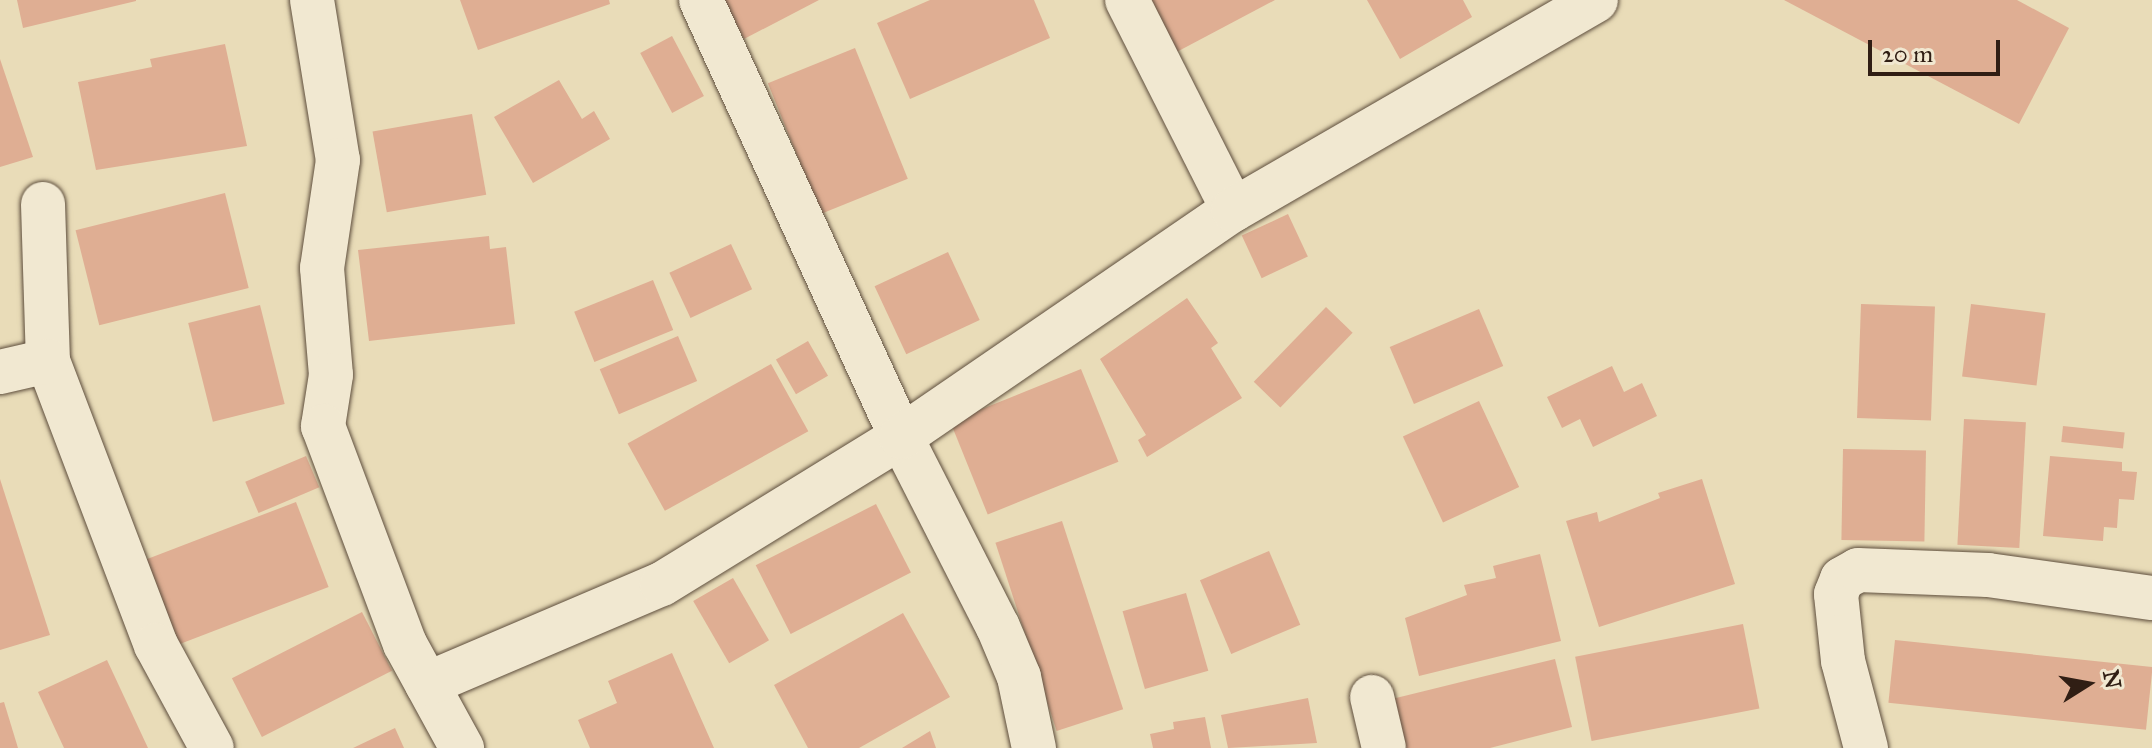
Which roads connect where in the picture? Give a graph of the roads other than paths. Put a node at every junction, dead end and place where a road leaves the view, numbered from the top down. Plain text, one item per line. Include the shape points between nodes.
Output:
1 (312, 0) edge
2 (701, 0) edge
3 (1127, 0) edge
4 (1596, 0) edge
5 (43, 204) dead end
6 (1233, 210) junction
7 (48, 361) junction
8 (0, 372) edge
9 (901, 437) junction
10 (2152, 598) edge
11 (427, 684) junction
12 (1372, 697) dead end
13 (212, 748) edge
14 (462, 748) edge
15 (1034, 748) edge
16 (1384, 748) edge
17 (1866, 748) edge

1 - 11 street via 338,160 322,268 331,375 323,426 405,644
2 - 9 street
3 - 6 street
4 - 6 street
5 - 7 street
6 - 9 street
7 - 8 street
7 - 13 street via 156,645
9 - 11 street via 662,584
9 - 15 street via 998,627 1019,677
10 - 17 street via 1988,575 1858,570 1842,579 1836,594 1843,661
11 - 14 street
12 - 16 street

